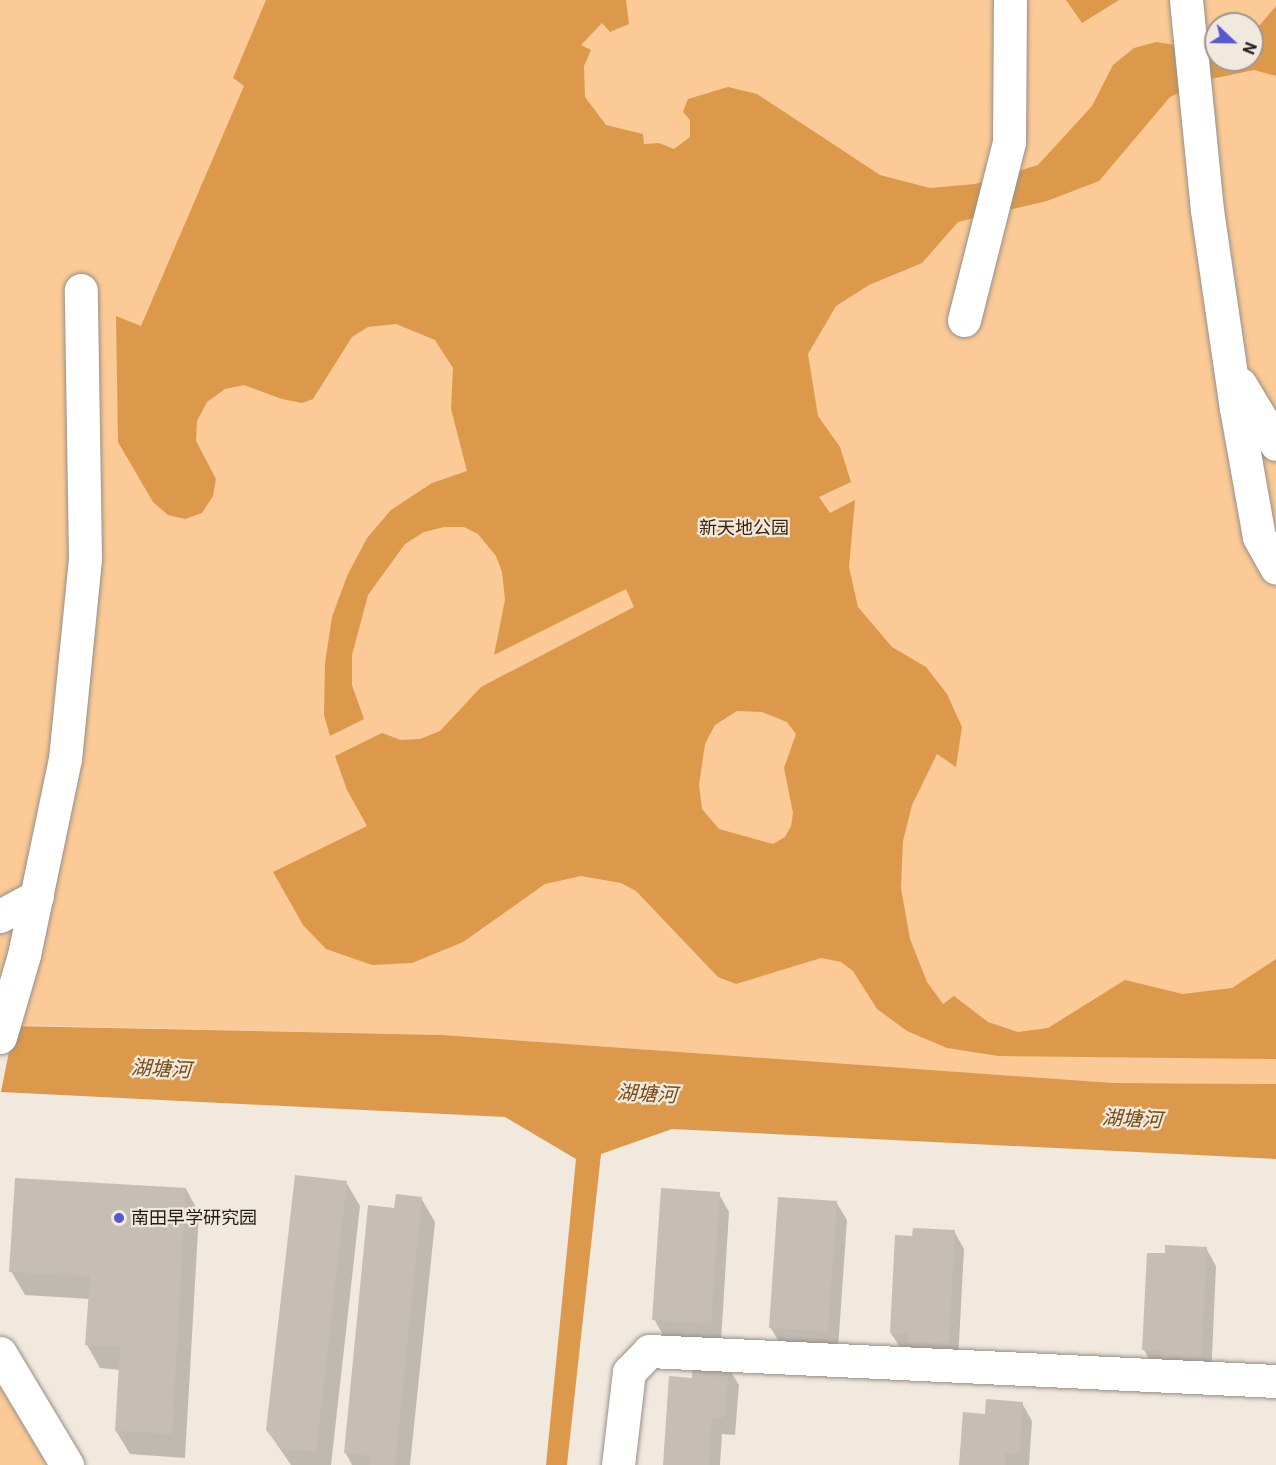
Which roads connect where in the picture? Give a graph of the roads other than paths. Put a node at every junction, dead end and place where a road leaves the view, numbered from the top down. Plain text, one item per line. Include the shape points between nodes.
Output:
1 (1010, 0) edge
2 (1186, 0) edge
3 (81, 290) dead end
4 (964, 320) dead end
5 (1230, 368) junction
6 (1276, 444) edge
7 (1276, 568) edge
8 (37, 896) junction
9 (0, 916) edge
10 (0, 1037) edge
11 (0, 1353) edge
12 (1276, 1381) edge
13 (67, 1465) edge
14 (618, 1465) edge

1 - 4 lane via 1009,142
2 - 5 lane via 1207,210
3 - 8 lane via 85,559 65,759
5 - 6 lane
5 - 7 lane via 1259,537
8 - 9 lane
8 - 10 lane
11 - 13 lane
12 - 14 lane via 649,1351 629,1372

